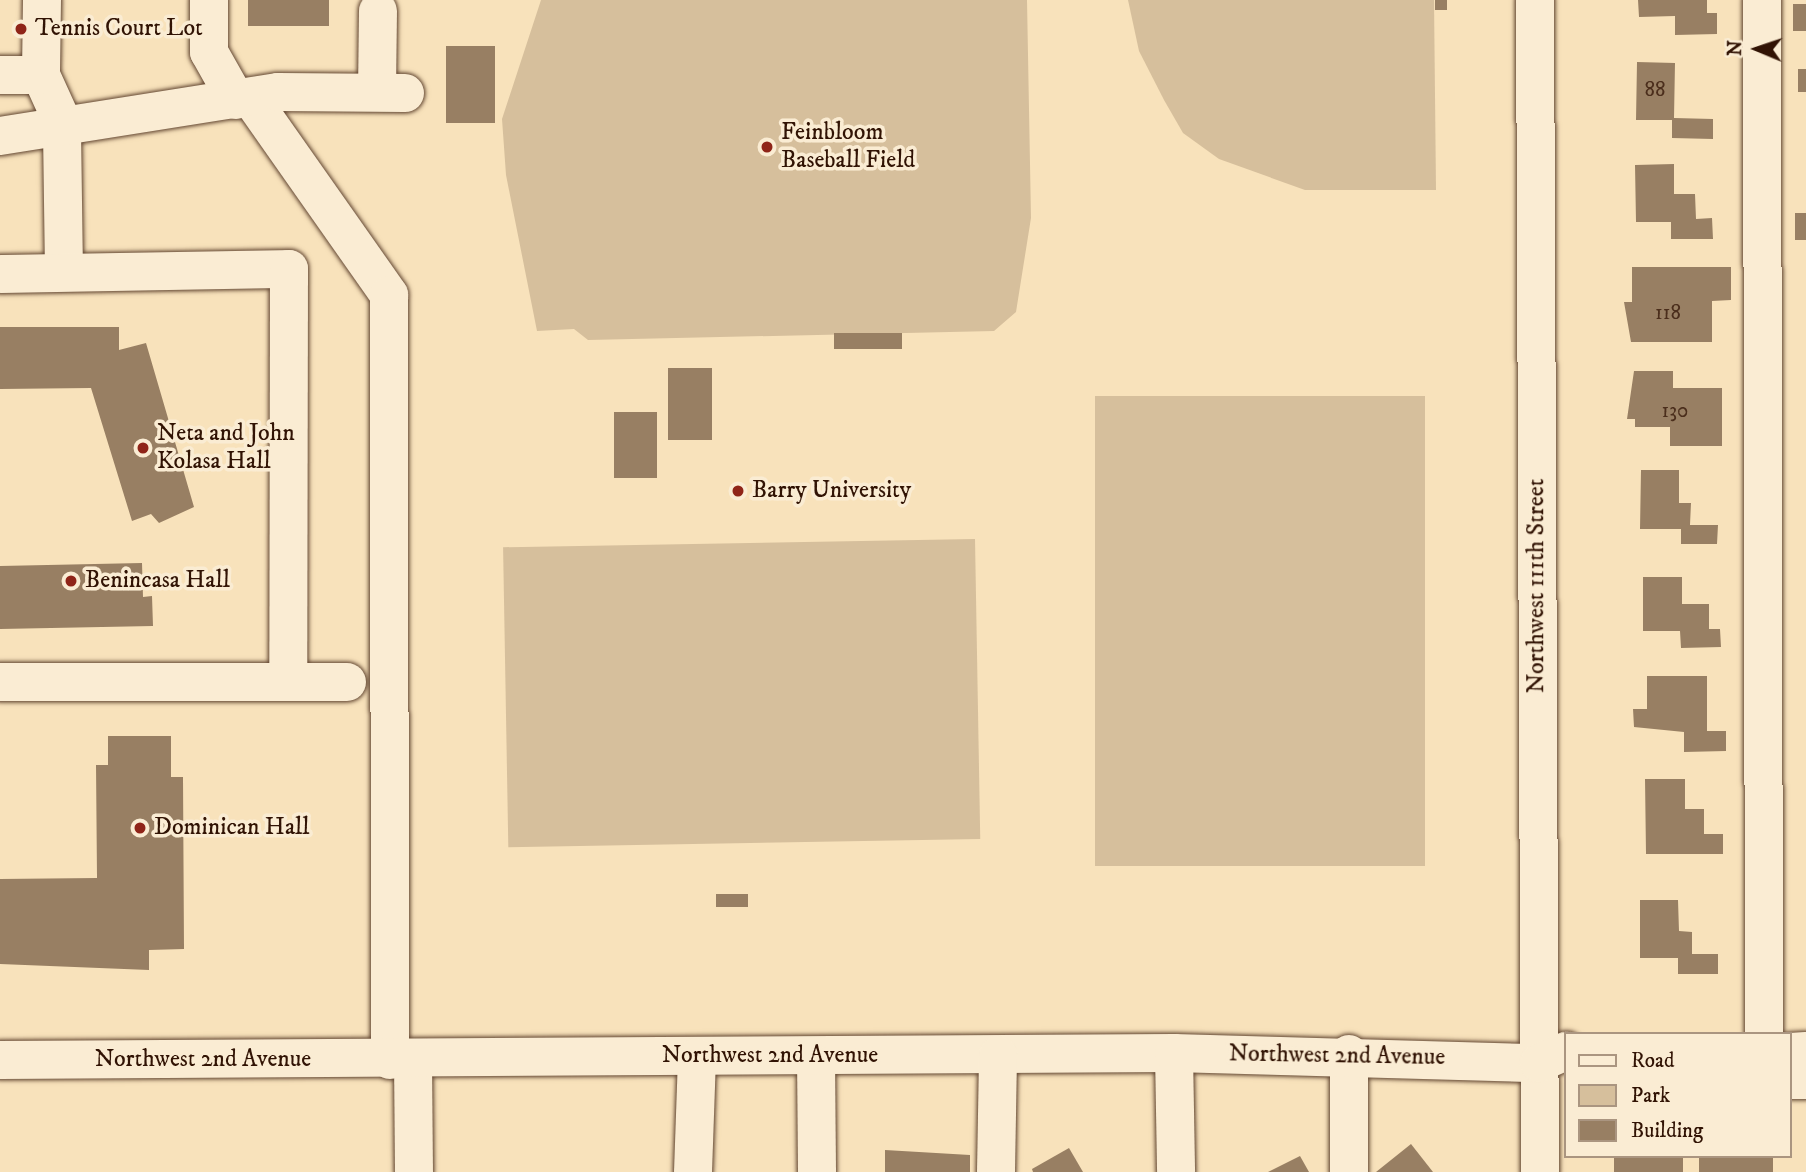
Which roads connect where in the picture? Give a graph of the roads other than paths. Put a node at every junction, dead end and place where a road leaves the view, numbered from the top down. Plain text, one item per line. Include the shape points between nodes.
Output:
1 (42, 0) edge
2 (209, 0) edge
3 (1535, 0) edge
4 (1762, 0) edge
5 (378, 11) dead end
6 (0, 75) edge
7 (41, 75) junction
8 (243, 99) junction
9 (55, 131) junction
10 (0, 136) edge
11 (52, 272) junction
12 (0, 274) edge
13 (0, 682) edge
14 (288, 682) junction
15 (347, 682) dead end
16 (1764, 1032) edge
17 (1174, 1053) junction
18 (1349, 1054) junction
19 (998, 1055) junction
20 (816, 1056) junction
21 (697, 1057) junction
22 (401, 1059) junction
23 (0, 1060) edge
24 (1557, 1065) edge
25 (414, 1172) edge
26 (693, 1172) edge
27 (817, 1172) edge
28 (996, 1172) edge
29 (1176, 1172) edge
30 (1349, 1172) edge
31 (1540, 1172) edge

1 - 7 street
2 - 8 street via 209,52
3 - 24 street, Northwest 111th Street
4 - 16 street
5 - 8 street via 391,92
6 - 7 street
7 - 9 street
8 - 9 street
8 - 22 street via 389,295
9 - 10 street
9 - 11 street
11 - 12 street
11 - 14 street via 289,269
13 - 14 street
14 - 15 street
17 - 18 street, Northwest 2nd Avenue
17 - 19 street, Northwest 2nd Avenue
17 - 29 street
18 - 24 street, Northwest 2nd Avenue
18 - 30 street
19 - 20 street, Northwest 2nd Avenue
19 - 28 street
20 - 21 street, Northwest 2nd Avenue
20 - 27 street
21 - 22 street, Northwest 2nd Avenue
21 - 26 street
22 - 23 street, Northwest 2nd Avenue
22 - 25 street
24 - 31 street, Northwest 111th Street

